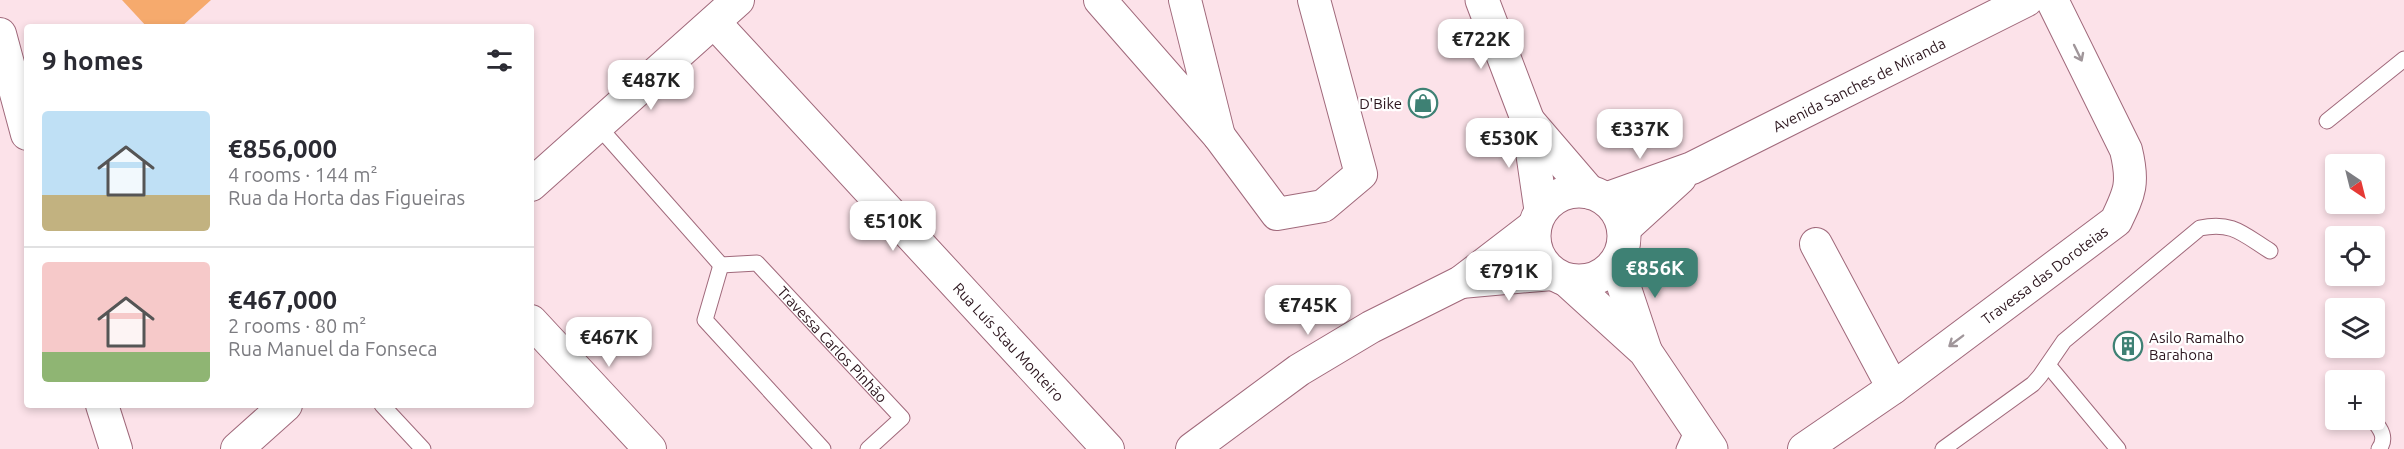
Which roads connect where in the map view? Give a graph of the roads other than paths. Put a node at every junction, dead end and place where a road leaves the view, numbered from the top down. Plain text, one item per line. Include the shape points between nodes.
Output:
1 (738, 0) edge
2 (1100, 0) edge
3 (1185, 0) edge
4 (1314, 0) edge
5 (1482, 0) edge
6 (2026, 0) edge
7 (2052, 0) edge
8 (714, 22) junction
9 (0, 34) edge
10 (2404, 59) edge
11 (7, 96) edge
12 (1528, 121) junction
13 (2327, 121) dead end
14 (598, 126) junction
15 (24, 128) edge
16 (1219, 136) junction
17 (1692, 168) junction
18 (534, 182) edge
19 (1597, 195) junction
20 (1538, 218) junction
21 (1623, 229) junction
22 (1816, 244) dead end
23 (2270, 251) dead end
24 (1616, 263) junction
25 (721, 265) junction
26 (1560, 277) junction
27 (1461, 282) junction
28 (534, 324) edge
29 (1645, 351) junction
30 (2048, 365) junction
31 (1893, 388) junction
32 (103, 408) edge
33 (283, 408) edge
34 (385, 408) edge
35 (2379, 430) edge
36 (1697, 442) edge
37 (116, 449) edge
38 (237, 449) edge
39 (423, 449) edge
40 (650, 449) edge
41 (823, 449) edge
42 (868, 449) edge
43 (1108, 449) edge
44 (1192, 449) edge
45 (1804, 449) edge
46 (1943, 449) edge
47 (2118, 449) edge
48 (2379, 449) edge

1 - 8 street
2 - 16 street
3 - 16 street
4 - 16 street via 1361,174 1323,206 1277,214
5 - 12 street
6 - 17 street, Avenida Sanches de Miranda
7 -> 31 street, Travessa das Doroteias via 2126,150 2132,174 2127,199 2116,221
8 - 14 street
8 - 43 street, Rua Luís Stau Monteiro
9 - 11 street
10 - 13 lane
11 - 15 street
12 - 19 street
12 - 20 street
14 - 18 street
14 - 25 lane
17 - 19 street, Avenida Sanches de Miranda
17 - 21 street, Avenida Sanches de Miranda
19 - 20 street via 1571,192 1554,198
19 - 21 street via 1617,212
20 - 26 street via 1533,244 1540,261
20 - 27 street
21 - 24 street via 1623,246
22 - 31 street
23 - 30 lane via 2236,230 2217,224 2199,228 2064,341
24 - 26 street via 1603,275 1586,281
24 - 29 street
25 - 41 lane via 705,320
25 - 42 lane, Travessa Carlos Pinhão via 757,263 902,418
26 - 27 street
26 - 29 street
27 - 44 street via 1371,327 1299,370
28 - 40 street
29 - 36 street
30 - 46 lane via 2033,384
30 - 47 lane
31 - 45 street, Travessa das Doroteias
32 - 37 street
33 - 38 street
34 - 39 lane
35 - 48 lane via 2383,444

